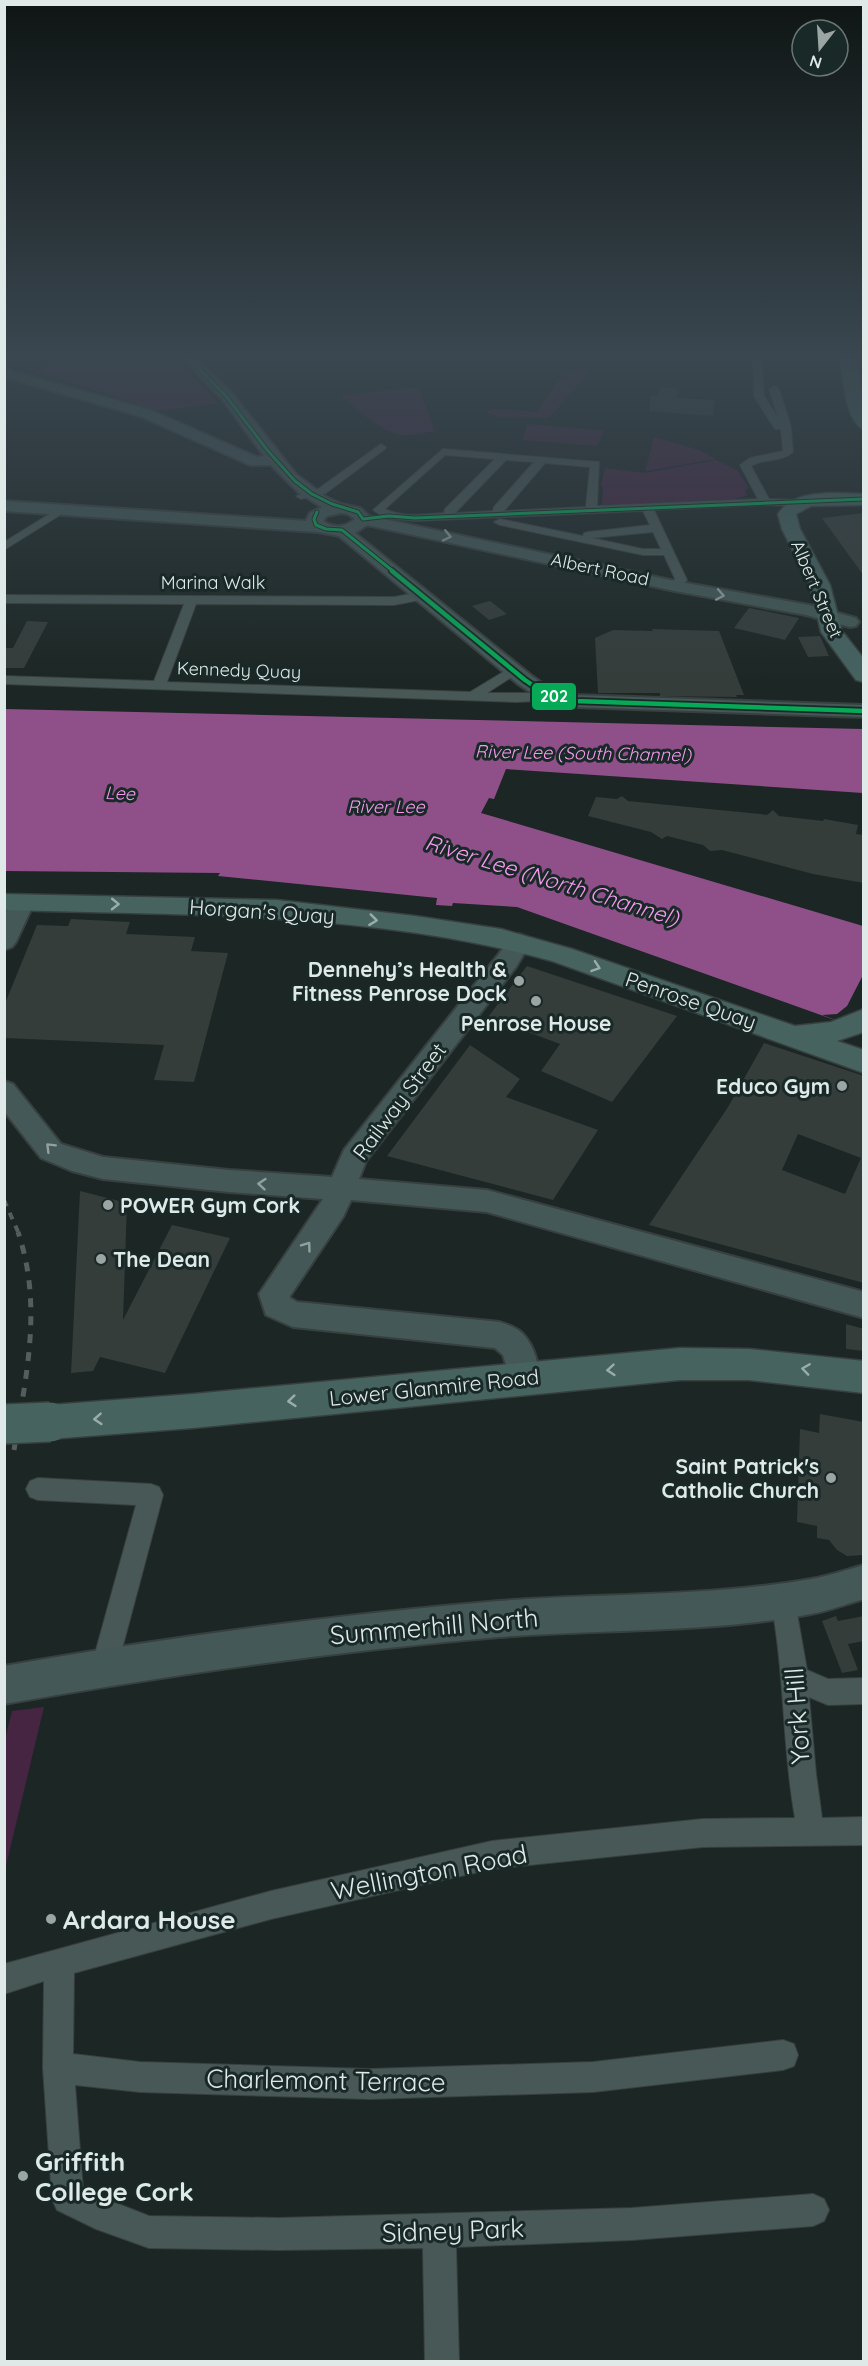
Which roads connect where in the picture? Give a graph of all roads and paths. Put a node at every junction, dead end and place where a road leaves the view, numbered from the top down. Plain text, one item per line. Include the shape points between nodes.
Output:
1 (257, 463) edge
2 (277, 463) edge
3 (359, 463) edge
4 (430, 463) edge
5 (496, 463) edge
6 (539, 463) edge
7 (588, 463) edge
8 (747, 463) edge
9 (300, 488) junction
10 (864, 494) edge
11 (592, 497) junction
12 (820, 499) junction
13 (864, 499) edge
14 (765, 502) junction
15 (864, 505) edge
16 (4, 506) edge
17 (647, 507) junction
18 (339, 509) junction
19 (61, 510) junction
20 (591, 510) junction
21 (541, 512) junction
22 (802, 513) junction
23 (499, 514) junction
24 (485, 515) junction
25 (389, 516) junction
26 (450, 517) junction
27 (318, 520) junction
28 (366, 520) junction
29 (657, 528) junction
30 (342, 530) junction
31 (579, 537) junction
32 (4, 547) edge
33 (668, 552) junction
34 (675, 586) junction
35 (421, 596) junction
36 (4, 599) edge
37 (191, 600) junction
38 (849, 612) joint
39 (828, 616) junction
40 (513, 670) junction
41 (860, 670) edge
42 (4, 680) edge
43 (159, 685) junction
44 (473, 696) junction
45 (554, 697) junction
46 (864, 711) edge
47 (13, 902) edge
48 (4, 942) edge
49 (519, 942) junction
50 (856, 1023) edge
51 (793, 1036) junction
52 (864, 1062) edge
53 (4, 1091) edge
54 (341, 1189) junction
55 (864, 1305) edge
56 (864, 1377) edge
57 (524, 1378) junction
58 (4, 1424) edge
59 (38, 1489) dead end
60 (864, 1582) edge
61 (783, 1602) junction
62 (104, 1668) junction
63 (795, 1678) junction
64 (4, 1685) edge
65 (864, 1691) edge
66 (811, 1831) junction
67 (864, 1831) edge
68 (59, 1962) junction
69 (4, 1979) edge
70 (783, 2055) dead end
71 (58, 2068) junction
72 (813, 2210) dead end
73 (439, 2231) junction
74 (442, 2361) edge

1 - 9 street, Albert Road
2 - 9 street
3 - 9 street via 322,491
4 - 25 street via 378,510
5 - 26 street via 449,511
6 - 23 street via 498,509
7 - 11 street via 596,464
8 - 14 street
9 - 18 street, Albert Road
9 - 27 street
10 - 12 highway
11 - 20 street
11 - 21 street
12 - 13 highway
12 - 22 highway
14 - 17 street
14 - 22 street
15 - 22 highway
16 - 19 street
17 - 20 street
17 - 29 street
18 - 27 street
18 - 28 street, Albert Road via 358,512
19 - 27 street via 280,524
19 - 32 street
20 - 21 street
21 - 23 street
22 - 39 highway, Albert Street via 787,519 820,585
23 - 24 street
24 - 26 street
24 - 31 street via 487,519
25 - 26 street
25 - 28 street
27 - 30 street
28 - 30 street
28 -> 34 street, Albert Road
29 - 31 street
29 - 33 street
30 - 35 street
31 - 33 street via 643,552
33 - 34 street via 681,580
34 -> 39 street, Albert Road
35 - 37 street, Marina Walk via 394,601
35 - 40 street
36 - 37 street, Marina Walk
37 - 43 street
38 - 39 street, Albert Road
38 - 41 highway, Albert Street
39 - 41 highway, Albert Street via 834,636
40 - 44 street
40 - 45 street
42 - 43 street, Kennedy Quay
43 - 44 street, Kennedy Quay
44 - 45 street, Kennedy Quay
45 - 46 street via 596,702
47 - 48 street
47 -> 49 highway, Horgan's Quay via 277,909
49 -> 51 highway, Penrose Quay
49 - 54 street, Railway Street via 354,1157
50 - 51 highway via 813,1036
51 - 52 highway, Penrose Quay
54 -> 53 street via 103,1168 70,1160 51,1151
54 - 55 street via 498,1203
57 -> 54 street, Railway Street via 517,1347 500,1335 293,1314 278,1305 274,1294 325,1222
56 -> 57 highway, Lower Glanmire Road via 723,1361
57 -> 58 highway, Lower Glanmire Road, bridge via 172,1413
59 - 62 street via 151,1495
60 - 61 street, Summerhill North
61 - 62 street, Summerhill North via 382,1629
61 - 63 street, York Hill
62 - 64 street, Summerhill North
63 - 65 street via 828,1692
63 - 66 street, York Hill via 803,1795
66 - 67 street, Wellington Road
66 - 68 street, Wellington Road via 703,1833 492,1855 271,1905
68 - 69 street, Wellington Road
68 - 71 street
70 - 71 street, Charlemont Terrace via 593,2078 370,2084 140,2077
71 - 73 street, Sidney Park via 68,2199 96,2213 149,2232
72 - 73 street, Sidney Park via 632,2224
73 - 74 street

